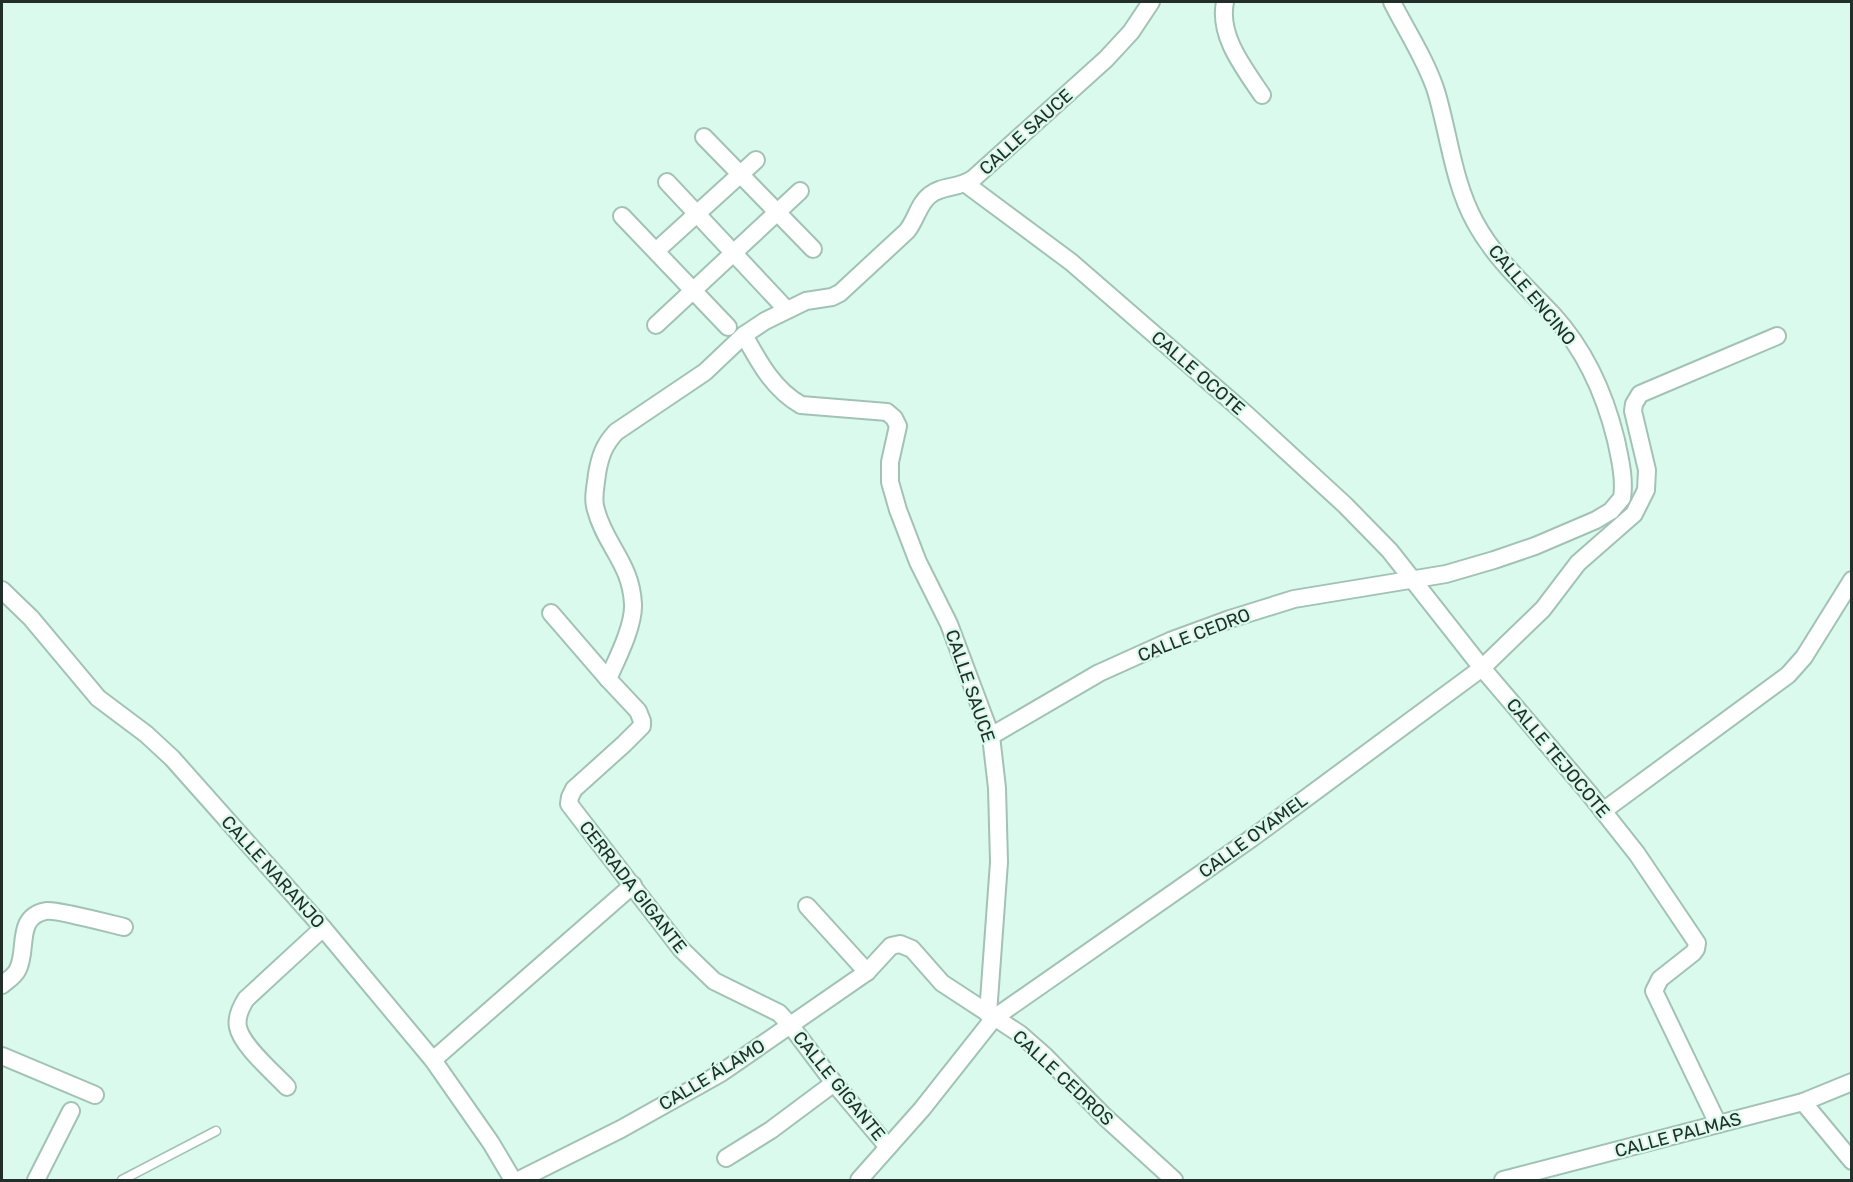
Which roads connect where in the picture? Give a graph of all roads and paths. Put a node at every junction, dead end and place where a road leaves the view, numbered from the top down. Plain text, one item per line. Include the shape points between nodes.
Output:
1 (1150, 2) edge
2 (1225, 2) edge
3 (1392, 2) edge
4 (1262, 95) dead end
5 (704, 137) dead end
6 (756, 160) dead end
7 (740, 173) junction
8 (667, 182) dead end
9 (966, 184) junction
10 (800, 191) dead end
11 (778, 212) junction
12 (697, 214) junction
13 (622, 216) dead end
14 (813, 249) dead end
15 (656, 251) junction
16 (734, 253) junction
17 (693, 291) junction
18 (787, 310) junction
19 (656, 325) dead end
20 (728, 327) dead end
21 (744, 335) junction
22 (1777, 336) dead end
23 (1623, 491) joint
24 (1413, 580) junction
25 (1851, 580) edge
26 (2, 590) edge
27 (551, 613) dead end
28 (1482, 668) junction
29 (608, 679) junction
30 (991, 736) junction
31 (1603, 811) junction
32 (633, 885) junction
33 (807, 906) dead end
34 (124, 927) dead end
35 (323, 928) junction
36 (891, 946) joint
37 (867, 972) junction
38 (2, 985) edge
39 (991, 1016) junction
40 (791, 1026) junction
41 (2, 1056) edge
42 (433, 1060) junction
43 (1851, 1082) edge
44 (834, 1083) junction
45 (287, 1087) dead end
46 (95, 1095) dead end
47 (1803, 1102) junction
48 (71, 1111) dead end
49 (1718, 1124) junction
50 (216, 1131) dead end
51 (888, 1147) junction
52 (726, 1158) dead end
53 (1851, 1161) edge
54 (36, 1180) edge
55 (122, 1180) edge
56 (513, 1180) edge
57 (519, 1180) edge
58 (859, 1180) edge
59 (1173, 1180) edge
60 (1503, 1180) edge

1 - 9 street, CALLE SAUCE via 1131,32 1106,59
2 - 4 street via 1224,24 1238,59
3 - 23 street, CALLE ENCINO via 1435,88 1463,197 1475,221 1503,264 1554,316 1598,383 1609,412
5 - 7 street
6 - 7 street
7 - 11 street
7 - 12 street
8 - 12 street
9 - 18 street, CALLE SAUCE via 930,194 914,222 893,246 840,293
9 - 24 street, CALLE OCOTE via 1071,262 1246,414 1345,505
10 - 11 street
11 - 14 street
11 - 16 street
12 - 15 street
12 - 16 street
13 - 15 street
15 - 17 street
16 - 17 street
16 - 18 street
17 - 19 street
17 - 20 street
18 - 21 street, CALLE SAUCE
21 - 29 street, CALLE SAUCE via 705,372 616,432 601,454 595,509 627,574 633,606
21 - 30 street, CALLE SAUCE via 764,370 801,405 887,412 894,418 898,426 890,462 898,510 949,624
22 - 28 street, CALLE OYAMEL via 1640,394 1633,411 1647,470 1646,490 1634,514 1578,563 1543,609
23 - 24 street, CALLE CEDRO via 1618,504 1586,525 1494,560
24 - 28 street, CALLE TEJOCOTE
24 - 30 street, CALLE CEDRO via 1294,599 1170,641 1099,673
25 - 31 street via 1804,657 1788,675
26 - 35 street, CALLE NARANJO via 31,618 98,698 172,758
27 - 29 street
28 - 31 street, CALLE TEJOCOTE
28 - 39 street, CALLE OYAMEL via 1252,838
29 - 32 street, CERRADA GIGANTE via 638,711 642,726 574,789 569,804
30 - 39 street, CALLE SAUCE via 999,862
31 - 49 street, CALLE TEJOCOTE via 1696,940 1696,949 1660,979 1654,991
32 - 40 street, CERRADA GIGANTE via 704,973 773,1009
32 - 42 street
33 - 37 street
34 - 38 street via 48,910 33,916 24,930 19,968
35 - 42 street, CALLE NARANJO
35 - 45 street via 240,1009 238,1026 243,1039
36 - 37 street, CALLE ÁLAMO
36 - 39 street, CALLE CEDROS via 900,944 912,949 942,984
37 - 40 street, CALLE ÁLAMO
39 - 51 street, CALLE OYAMEL via 922,1109
39 - 59 street, CALLE CEDROS via 1045,1056
40 - 44 street, CALLE GIGANTE
40 - 57 street, CALLE ÁLAMO via 721,1073
41 - 46 street
42 - 56 street, CALLE NARANJO
43 - 47 street, CALLE PALMAS
44 - 51 street, CALLE GIGANTE
44 - 52 street
47 - 49 street, CALLE PALMAS
47 - 53 street
48 - 54 street
49 - 60 street, CALLE PALMAS
50 - 55 lane
51 - 58 street, CALLE OYAMEL

